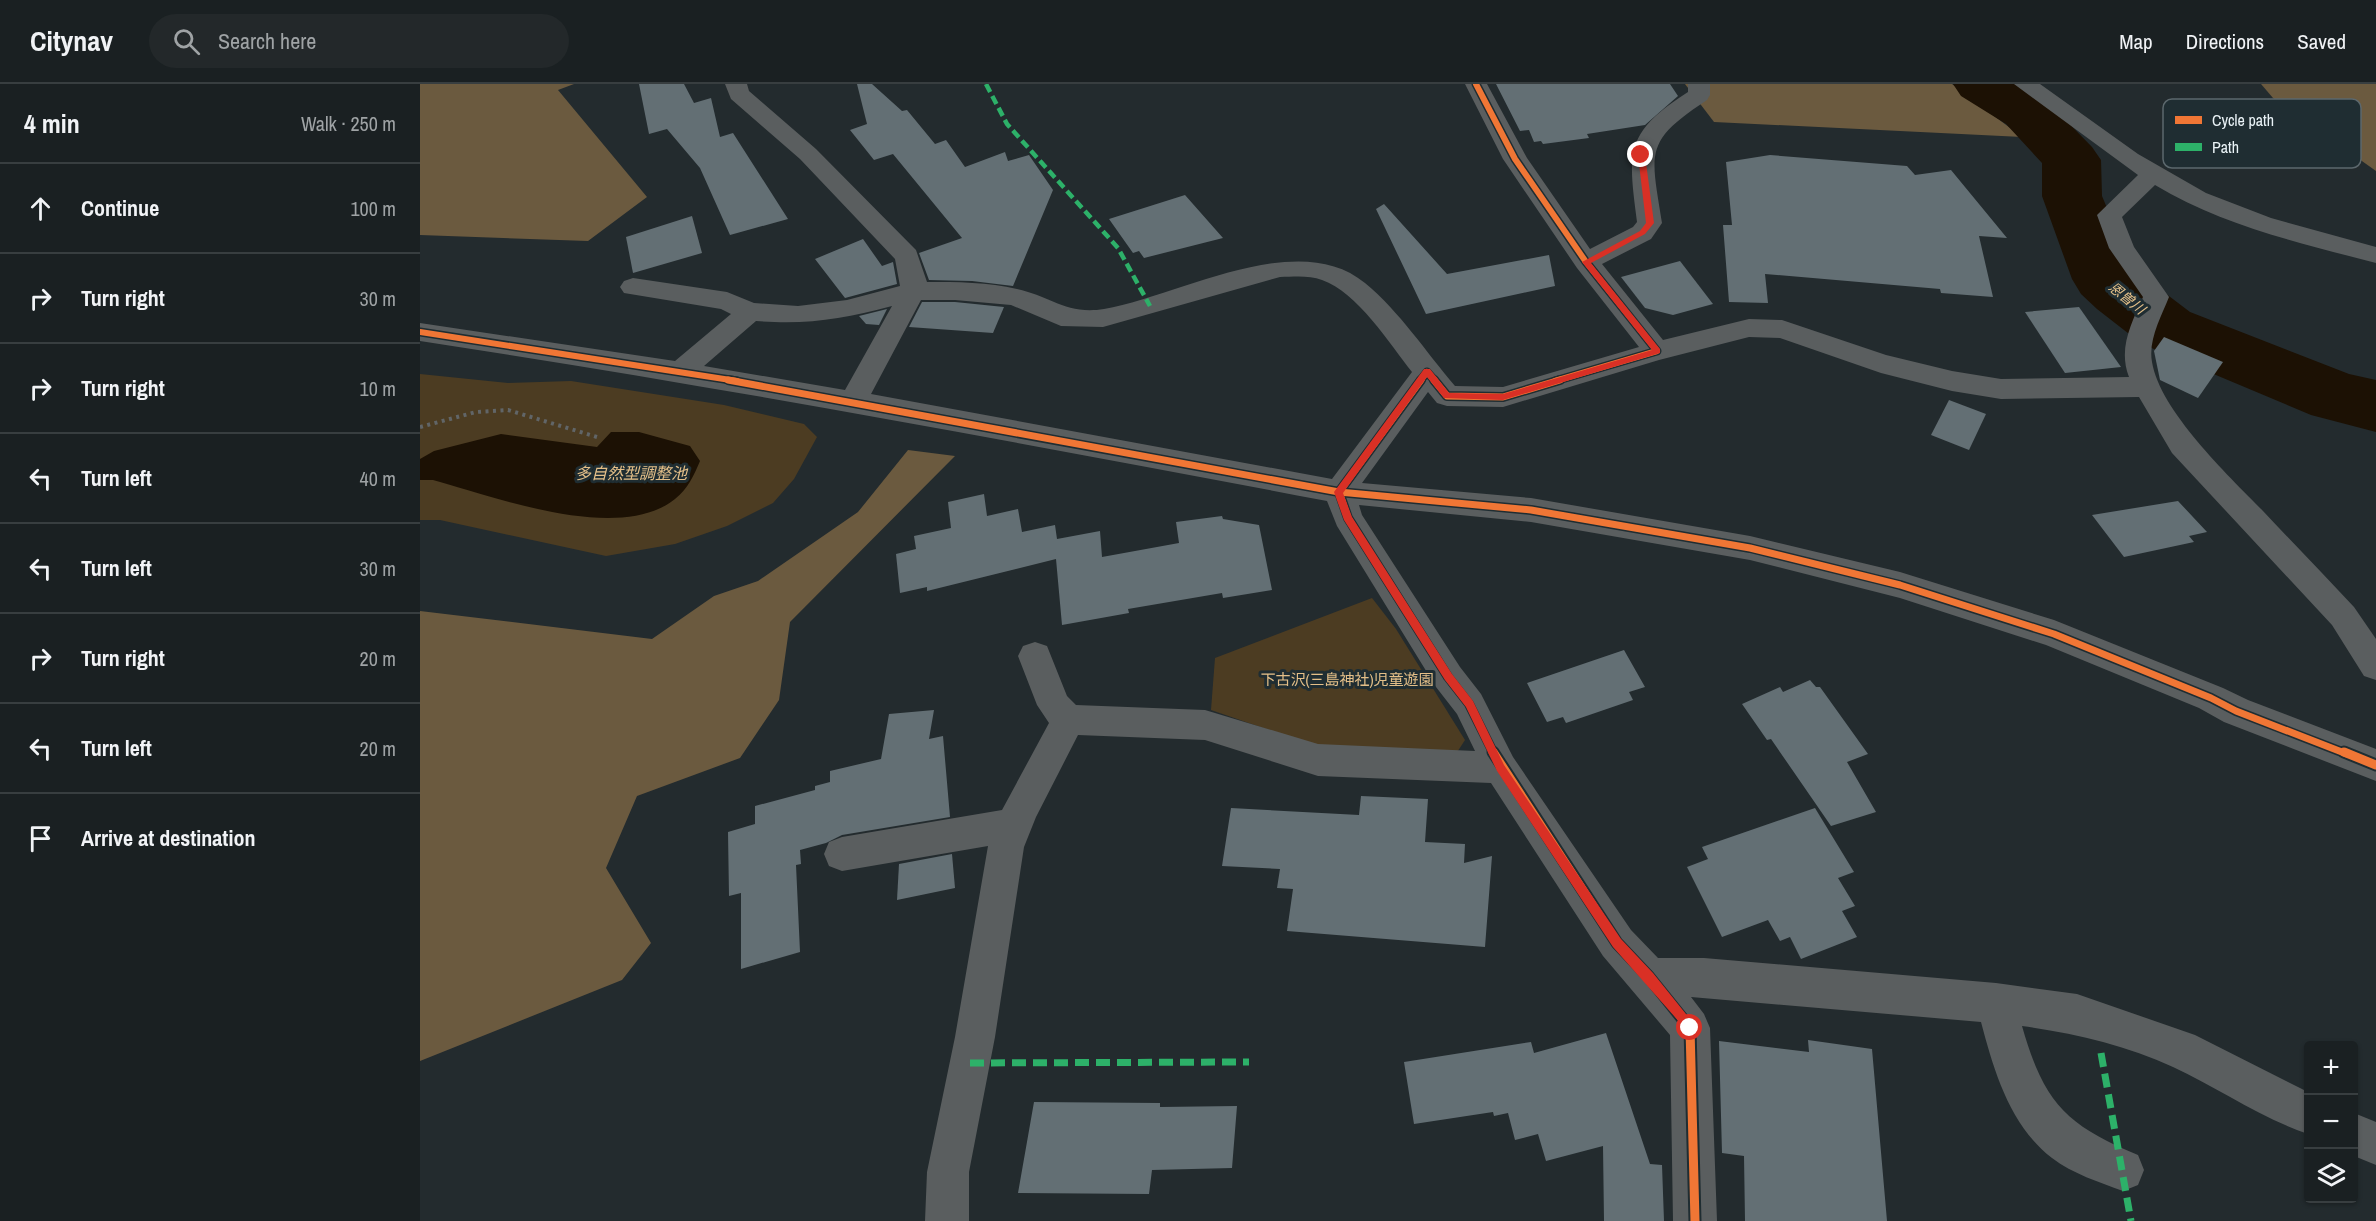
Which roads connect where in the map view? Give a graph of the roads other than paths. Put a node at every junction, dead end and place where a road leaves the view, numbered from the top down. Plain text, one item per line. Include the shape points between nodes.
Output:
1 (736, 84) edge
2 (1476, 84) edge
3 (1699, 84) edge
4 (2025, 84) edge
5 (2153, 174) junction
6 (2376, 255) edge
7 (1586, 262) junction
8 (633, 287) dead end
9 (913, 291) junction
10 (750, 312) junction
11 (420, 332) edge
12 (1657, 351) junction
13 (680, 372) junction
14 (1427, 372) junction
15 (2147, 387) junction
16 (853, 401) junction
17 (1339, 492) junction
18 (1035, 656) dead end
19 (2376, 666) edge
20 (1068, 720) junction
21 (2376, 765) edge
22 (1501, 768) junction
23 (1014, 825) junction
24 (842, 854) dead end
25 (1649, 977) junction
26 (1996, 1003) junction
27 (2304, 1111) edge
28 (2358, 1136) edge
29 (2376, 1144) edge
30 (2123, 1170) dead end
31 (947, 1221) edge
32 (1695, 1221) edge

1 - 9 street via 739,94 808,154 907,256 914,279
2 - 7 street via 1515,159
3 - 7 street via 1700,95 1652,130 1641,155 1650,223 1642,233
4 - 5 street
5 - 6 street via 2236,215
5 - 15 street via 2109,215 2122,248 2156,297 2138,341 2138,371
7 - 12 street
8 - 10 street via 728,301
9 - 10 street via 847,309 798,315
9 - 14 street via 1015,297 1061,317 1103,318 1280,269 1307,268 1332,274 1358,289
9 - 16 street
10 - 13 street
11 - 13 street
12 - 14 street via 1503,397 1447,396
12 - 15 street via 1749,328 1782,329 1881,363 1981,386
13 - 16 street
14 - 17 street
15 - 19 street via 2182,445 2343,616
16 - 17 street
17 - 21 street via 1531,510 1750,548 1900,585 2054,634
17 - 22 street via 1348,518 1448,677 1470,704
18 - 20 street via 1054,705
20 - 22 street via 1205,725 1318,760
20 - 23 street
22 - 25 street via 1617,943
23 - 24 street
23 - 31 street via 1006,848 948,1172
25 - 26 street via 1704,978
25 - 32 street via 1690,1028
26 - 27 street via 2077,1014 2181,1049
26 - 30 street via 2016,1074 2038,1116 2069,1148
28 - 29 street

